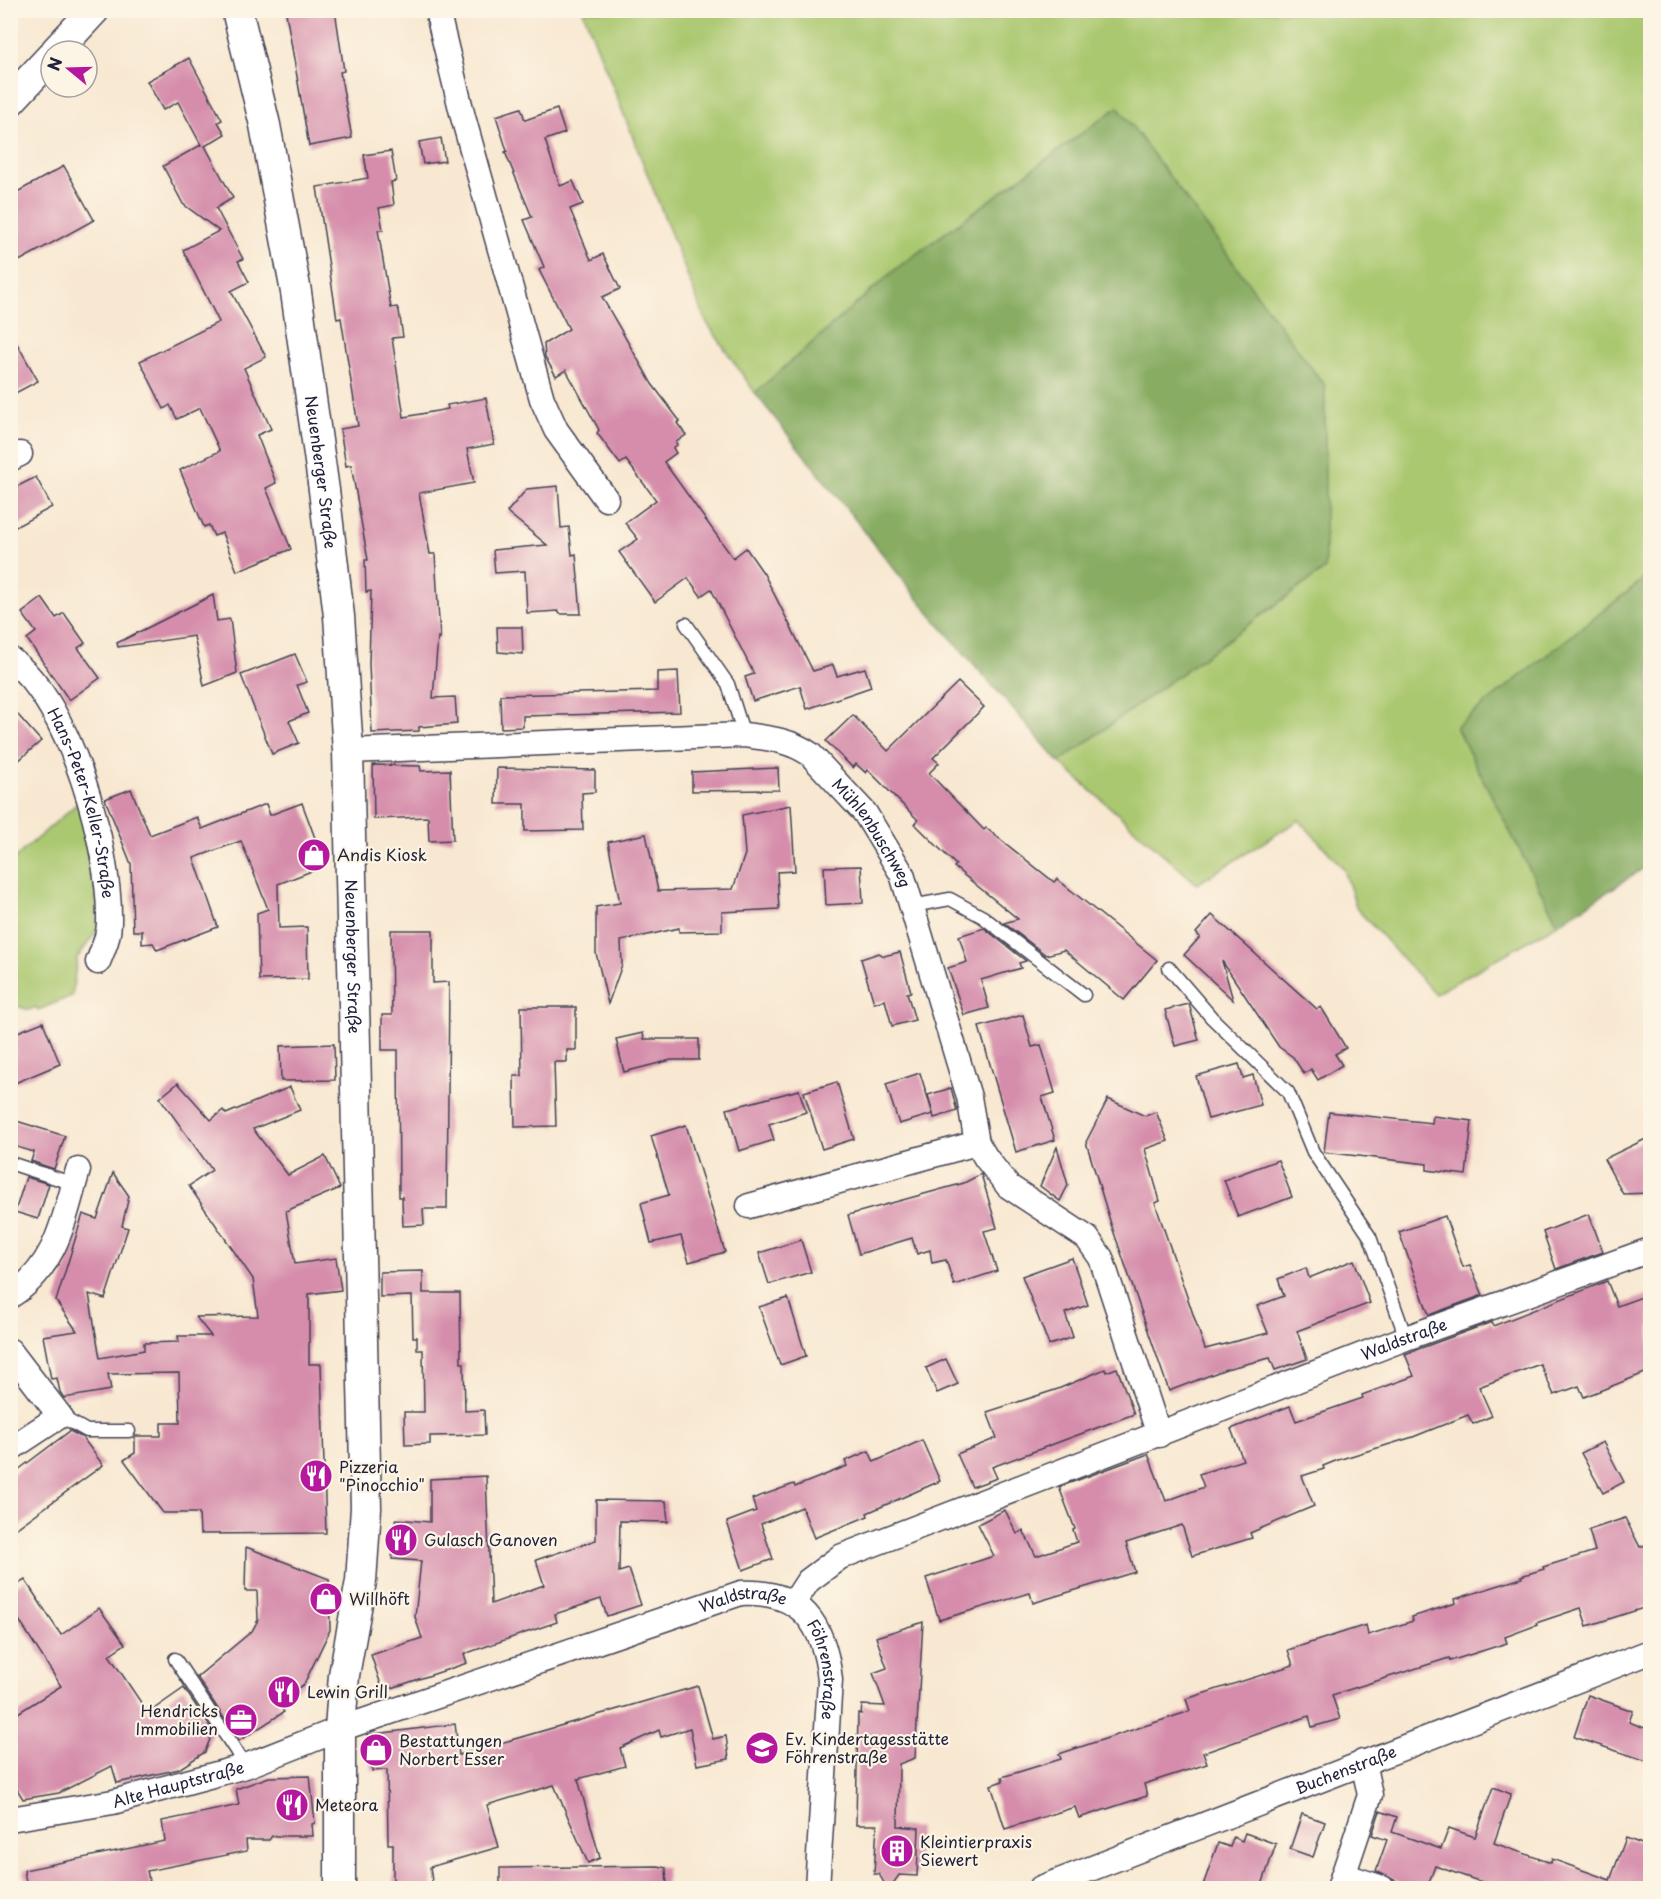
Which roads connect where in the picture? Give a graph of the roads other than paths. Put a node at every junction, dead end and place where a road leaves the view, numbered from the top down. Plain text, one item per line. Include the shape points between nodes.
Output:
1 (237, 10) edge
2 (437, 10) edge
3 (84, 14) edge
4 (65, 39) edge
5 (39, 70) edge
6 (10, 101) edge
7 (606, 499) dead end
8 (686, 624) dead end
9 (10, 659) edge
10 (744, 735) junction
11 (348, 751) junction
12 (912, 906) junction
13 (98, 962) dead end
14 (1169, 968) dead end
15 (1084, 995) dead end
16 (977, 1143) junction
17 (10, 1163) edge
18 (76, 1177) joint
19 (749, 1206) dead end
20 (1650, 1250) edge
21 (10, 1296) edge
22 (1406, 1338) junction
23 (10, 1351) edge
24 (60, 1416) junction
25 (129, 1431) dead end
26 (1159, 1435) junction
27 (10, 1449) edge
28 (793, 1604) junction
29 (1650, 1652) edge
30 (175, 1659) dead end
31 (340, 1729) junction
32 (1363, 1762) junction
33 (246, 1766) junction
34 (10, 1819) edge
35 (1341, 1882) edge
36 (340, 1888) edge
37 (817, 1888) edge
38 (1041, 1888) edge
39 (1382, 1888) edge

1 - 11 street, Neuenberger Straße via 265,125 296,292 333,554
2 - 7 street via 466,129 542,399 556,430
3 - 4 street
5 - 6 street
8 - 10 lane via 728,684
9 - 13 street, Hans-Peter-Keller-Straße via 30,676 57,722 86,787 106,868 109,924
10 - 11 street, Mühlenbuschweg
10 - 12 street, Mühlenbuschweg via 776,738 799,747 820,764 877,831 902,874
11 - 31 street, Neuenberger Straße via 366,1508 361,1581 344,1675
12 - 15 lane via 950,899 984,916
12 - 16 street, Mühlenbuschweg via 969,1097
14 - 22 lane via 1212,1018 1288,1092 1313,1152 1370,1237
16 - 19 street
16 - 26 street via 1008,1186 1096,1247
17 - 18 lane
18 - 21 street via 52,1253 34,1278
20 - 22 street, Waldstraße
22 - 26 street, Waldstraße
23 - 24 street
24 - 25 lane via 87,1431
24 - 27 street
26 - 28 street, Waldstraße via 840,1557 808,1581
28 - 31 street, Waldstraße via 772,1595 741,1593
28 - 37 street, Föhrenstraße via 813,1620 819,1631 830,1680
29 - 32 street, Buchenstraße
30 - 33 lane
31 - 33 street, Alte Hauptstraße
31 - 36 street, Neuenberger Straße
32 - 35 street via 1370,1795
32 - 38 street, Buchenstraße
33 - 34 street, Alte Hauptstraße via 113,1802
35 - 39 street

